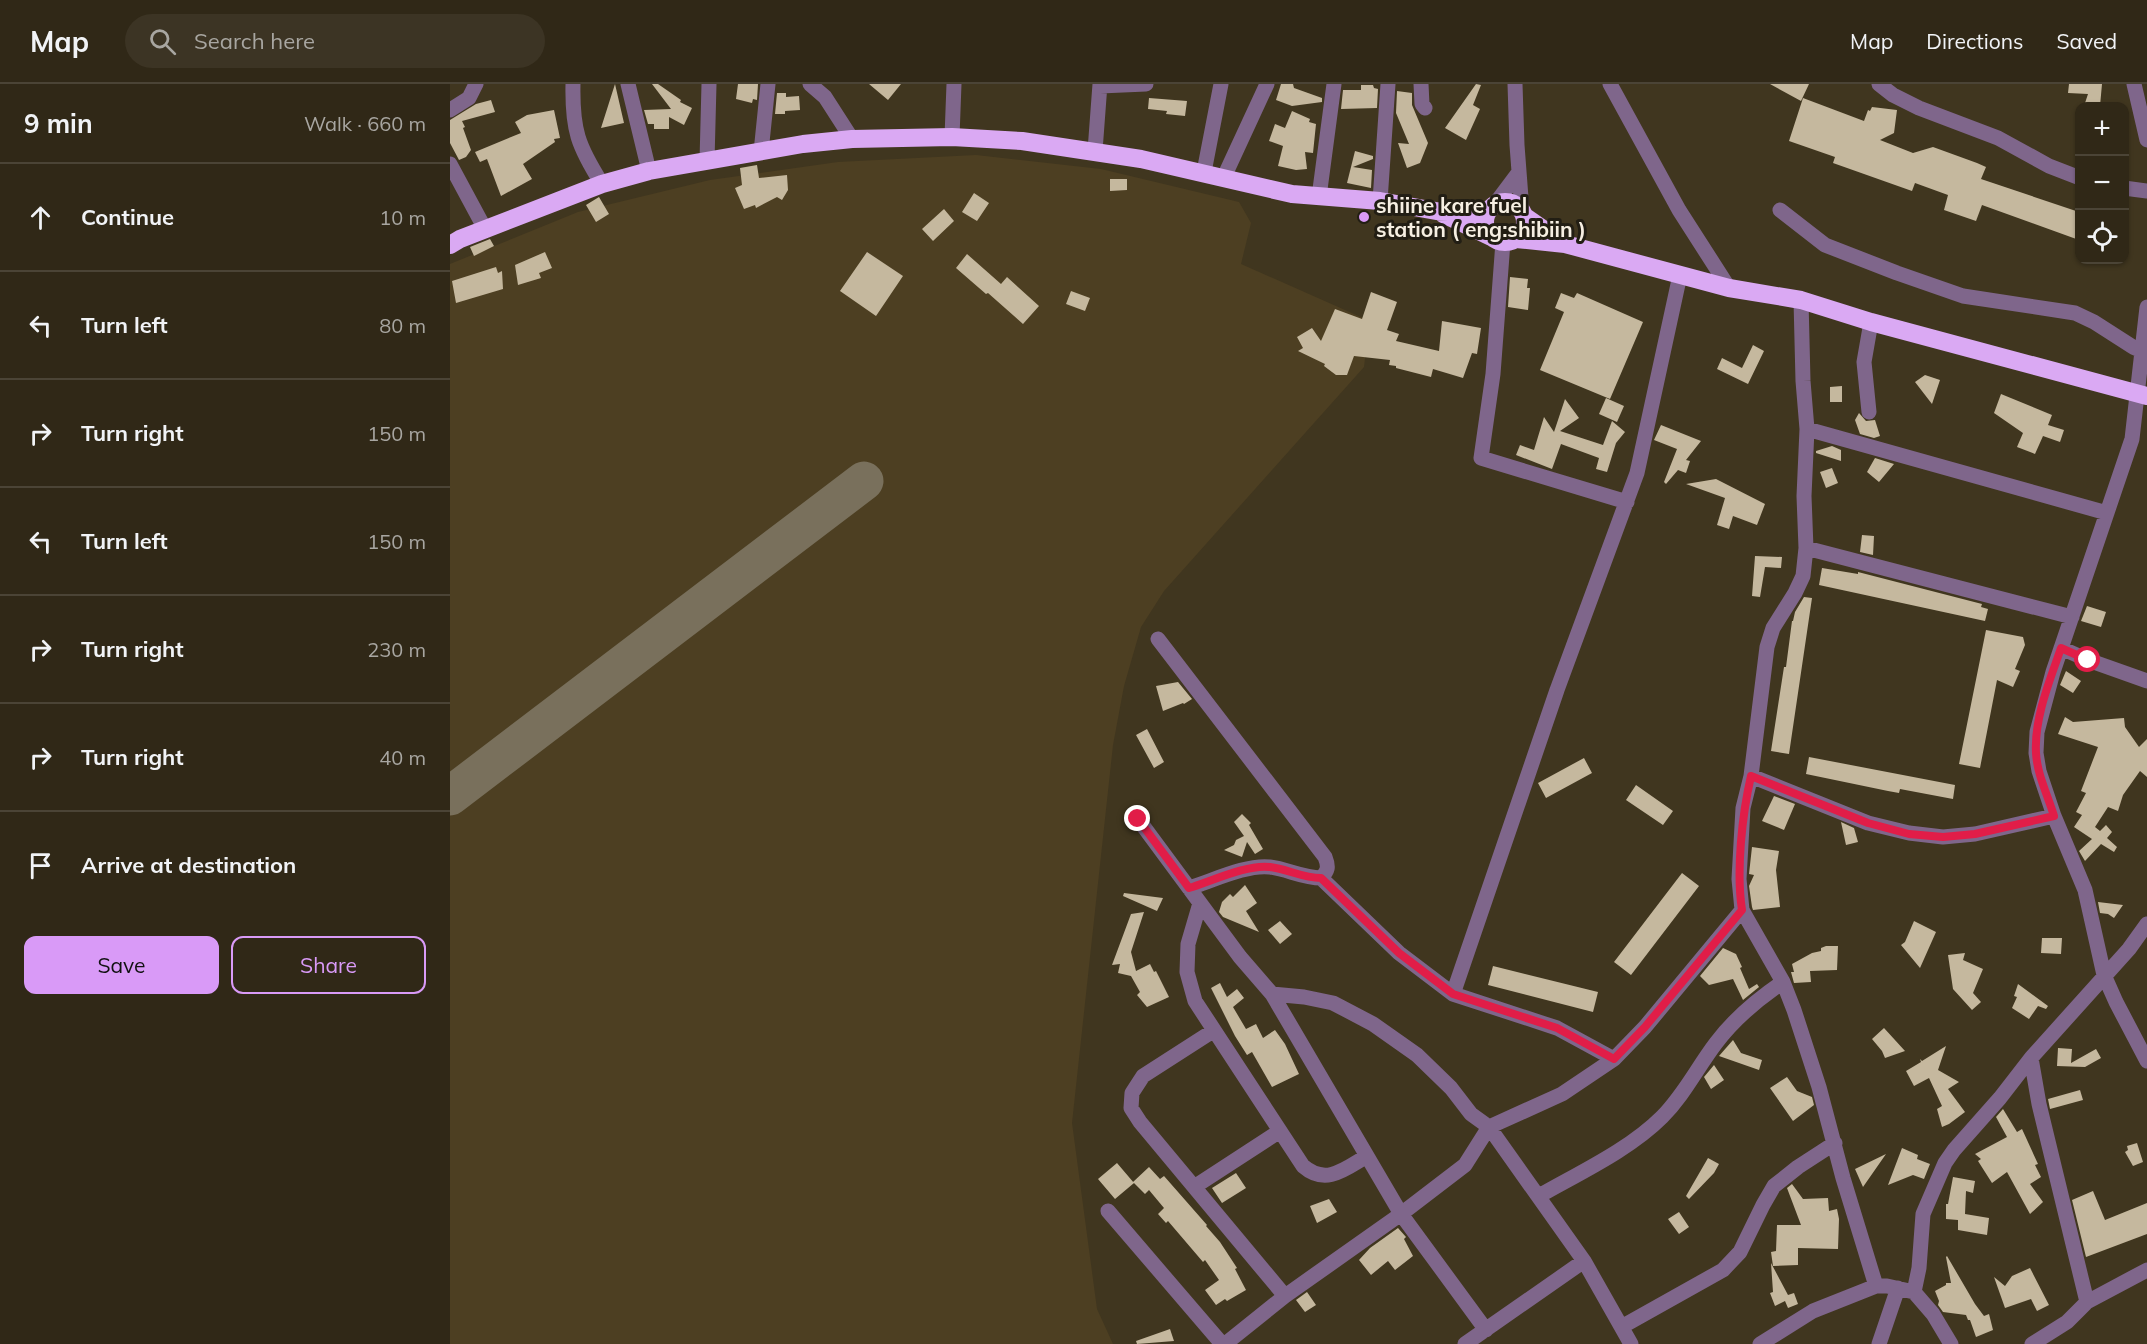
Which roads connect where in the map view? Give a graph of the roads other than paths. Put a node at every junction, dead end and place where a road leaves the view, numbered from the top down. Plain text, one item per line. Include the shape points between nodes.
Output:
1 (476, 84) edge
2 (573, 84) edge
3 (628, 84) edge
4 (709, 84) edge
5 (768, 84) edge
6 (810, 84) edge
7 (954, 84) edge
8 (1146, 84) edge
9 (1221, 84) edge
10 (1267, 84) edge
11 (1334, 84) edge
12 (1388, 84) edge
13 (1421, 84) edge
14 (1515, 84) edge
15 (1610, 84) edge
16 (1879, 84) edge
17 (2134, 84) edge
18 (1100, 85) edge
19 (828, 90) edge
20 (1425, 108) dead end
21 (450, 110) edge
22 (952, 137) junction
23 (852, 139) junction
24 (2147, 140) edge
25 (1095, 151) junction
26 (762, 152) junction
27 (707, 161) junction
28 (450, 164) edge
29 (649, 171) junction
30 (1204, 172) junction
31 (1519, 172) junction
32 (2075, 176) edge
33 (1224, 177) junction
34 (602, 184) junction
35 (2129, 189) edge
36 (2147, 191) edge
37 (1319, 197) junction
38 (1380, 201) junction
39 (1491, 208) junction
40 (1780, 210) dead end
41 (1436, 211) junction
42 (1523, 213) junction
43 (485, 229) junction
44 (1504, 239) junction
45 (450, 244) edge
46 (1565, 244) junction
47 (1680, 275) junction
48 (1728, 288) junction
49 (1801, 300) junction
50 (2147, 307) edge
51 (1871, 322) junction
52 (2145, 352) edge
53 (2142, 395) edge
54 (1869, 412) dead end
55 (1807, 429) junction
56 (1627, 502) junction
57 (2107, 513) junction
58 (1806, 548) junction
59 (2072, 617) junction
60 (1158, 639) dead end
61 (2061, 648) junction
62 (2147, 681) edge
63 (1751, 776) junction
64 (2054, 816) junction
65 (1138, 819) dead end
66 (1321, 878) junction
67 (1189, 888) junction
68 (1200, 903) junction
69 (1742, 910) junction
70 (2147, 924) edge
71 (2104, 975) junction
72 (1783, 982) junction
73 (1272, 994) junction
74 (1453, 994) junction
75 (1213, 1030) junction
76 (2031, 1058) junction
77 (1614, 1059) junction
78 (2147, 1061) edge
79 (1489, 1127) junction
80 (1280, 1131) junction
81 (1835, 1143) junction
82 (1367, 1156) junction
83 (1194, 1187) junction
84 (1539, 1196) junction
85 (1108, 1211) dead end
86 (1401, 1214) junction
87 (1584, 1261) junction
88 (2147, 1270) edge
89 (1876, 1286) junction
90 (1898, 1288) junction
91 (1914, 1292) junction
92 (1285, 1296) junction
93 (2087, 1302) junction
94 (1623, 1326) junction
95 (1486, 1330) junction
96 (1223, 1344) edge
97 (1465, 1344) edge
98 (1631, 1344) edge
99 (1760, 1344) edge
100 (1878, 1344) edge
101 (1951, 1344) edge
102 (2032, 1344) edge

1 - 21 street via 469,98
2 - 34 street via 576,133 582,152
3 - 29 street
4 - 27 street
5 - 26 street
6 - 19 street
7 - 22 street
8 - 18 street
9 - 30 street
10 - 33 street
11 - 37 street
12 - 38 street
13 - 20 street
14 - 31 street
15 - 48 street via 1679,210
16 - 32 street via 1919,108 1998,138
17 - 24 street
18 - 25 street
19 - 23 street
22 - 23 highway
22 - 25 highway
23 - 26 highway
25 - 30 highway
26 - 27 highway
27 - 29 highway
28 - 43 street
29 - 34 highway
30 - 33 highway
31 - 39 street
31 - 42 street
33 - 37 highway
34 - 43 highway
35 - 36 street
37 - 38 highway
38 - 41 highway
39 - 41 highway
39 - 42 highway via 1507,202
39 - 44 highway via 1484,226
40 - 52 street via 1825,244 1897,273 1963,296 2075,313
41 - 44 highway
42 - 44 highway via 1524,228
42 - 46 highway
43 - 45 highway
44 - 46 highway
44 - 56 street via 1493,374 1481,458
46 - 47 highway
47 - 48 highway
47 - 56 street via 1637,473
48 - 49 highway
49 - 51 highway
49 - 55 street
50 - 52 street
51 - 53 highway
51 - 54 street via 1864,362
52 - 53 street
53 - 57 street
55 - 57 street
55 - 58 street
56 - 74 street via 1557,690
57 - 59 street
58 - 59 street
58 - 63 street via 1803,576 1773,628 1767,647
59 - 61 street
60 - 66 street via 1325,857 1328,865
61 - 62 street
61 - 64 street via 2041,714 2036,753
63 - 64 street via 1868,823 1909,834 1975,834
63 - 69 street via 1743,808 1739,879
64 - 71 street via 2085,890
65 - 67 street
66 - 67 street via 1257,866
66 - 74 street via 1399,953
67 - 68 street
68 - 73 street
68 - 75 street via 1188,945 1187,972 1195,1000
69 - 72 street
69 - 77 street
70 - 71 street
71 - 76 street
71 - 78 street
72 - 81 street
72 - 84 street via 1758,999 1717,1042 1679,1099 1660,1119 1628,1143
73 - 79 street via 1333,1004 1373,1024 1417,1055 1471,1114
73 - 82 street
74 - 77 street via 1557,1028
75 - 80 street
75 - 83 street via 1143,1076 1132,1093 1131,1108 1140,1122
76 - 91 street via 1954,1150 1937,1178 1923,1214
76 - 93 street
77 - 79 street via 1562,1094
79 - 84 street
79 - 86 street via 1465,1165
80 - 82 street via 1312,1174 1327,1176
80 - 83 street
81 - 89 street
81 - 94 street via 1774,1186 1740,1252 1723,1270
82 - 86 street
83 - 92 street
84 - 87 street
85 - 96 street
86 - 92 street
86 - 95 street
87 - 94 street
87 - 95 street
88 - 93 street
89 - 90 street
89 - 99 street via 1813,1311
90 - 91 street
90 - 100 street
91 - 101 street
92 - 96 street
93 - 102 street via 2067,1322
94 - 98 street
95 - 97 street

